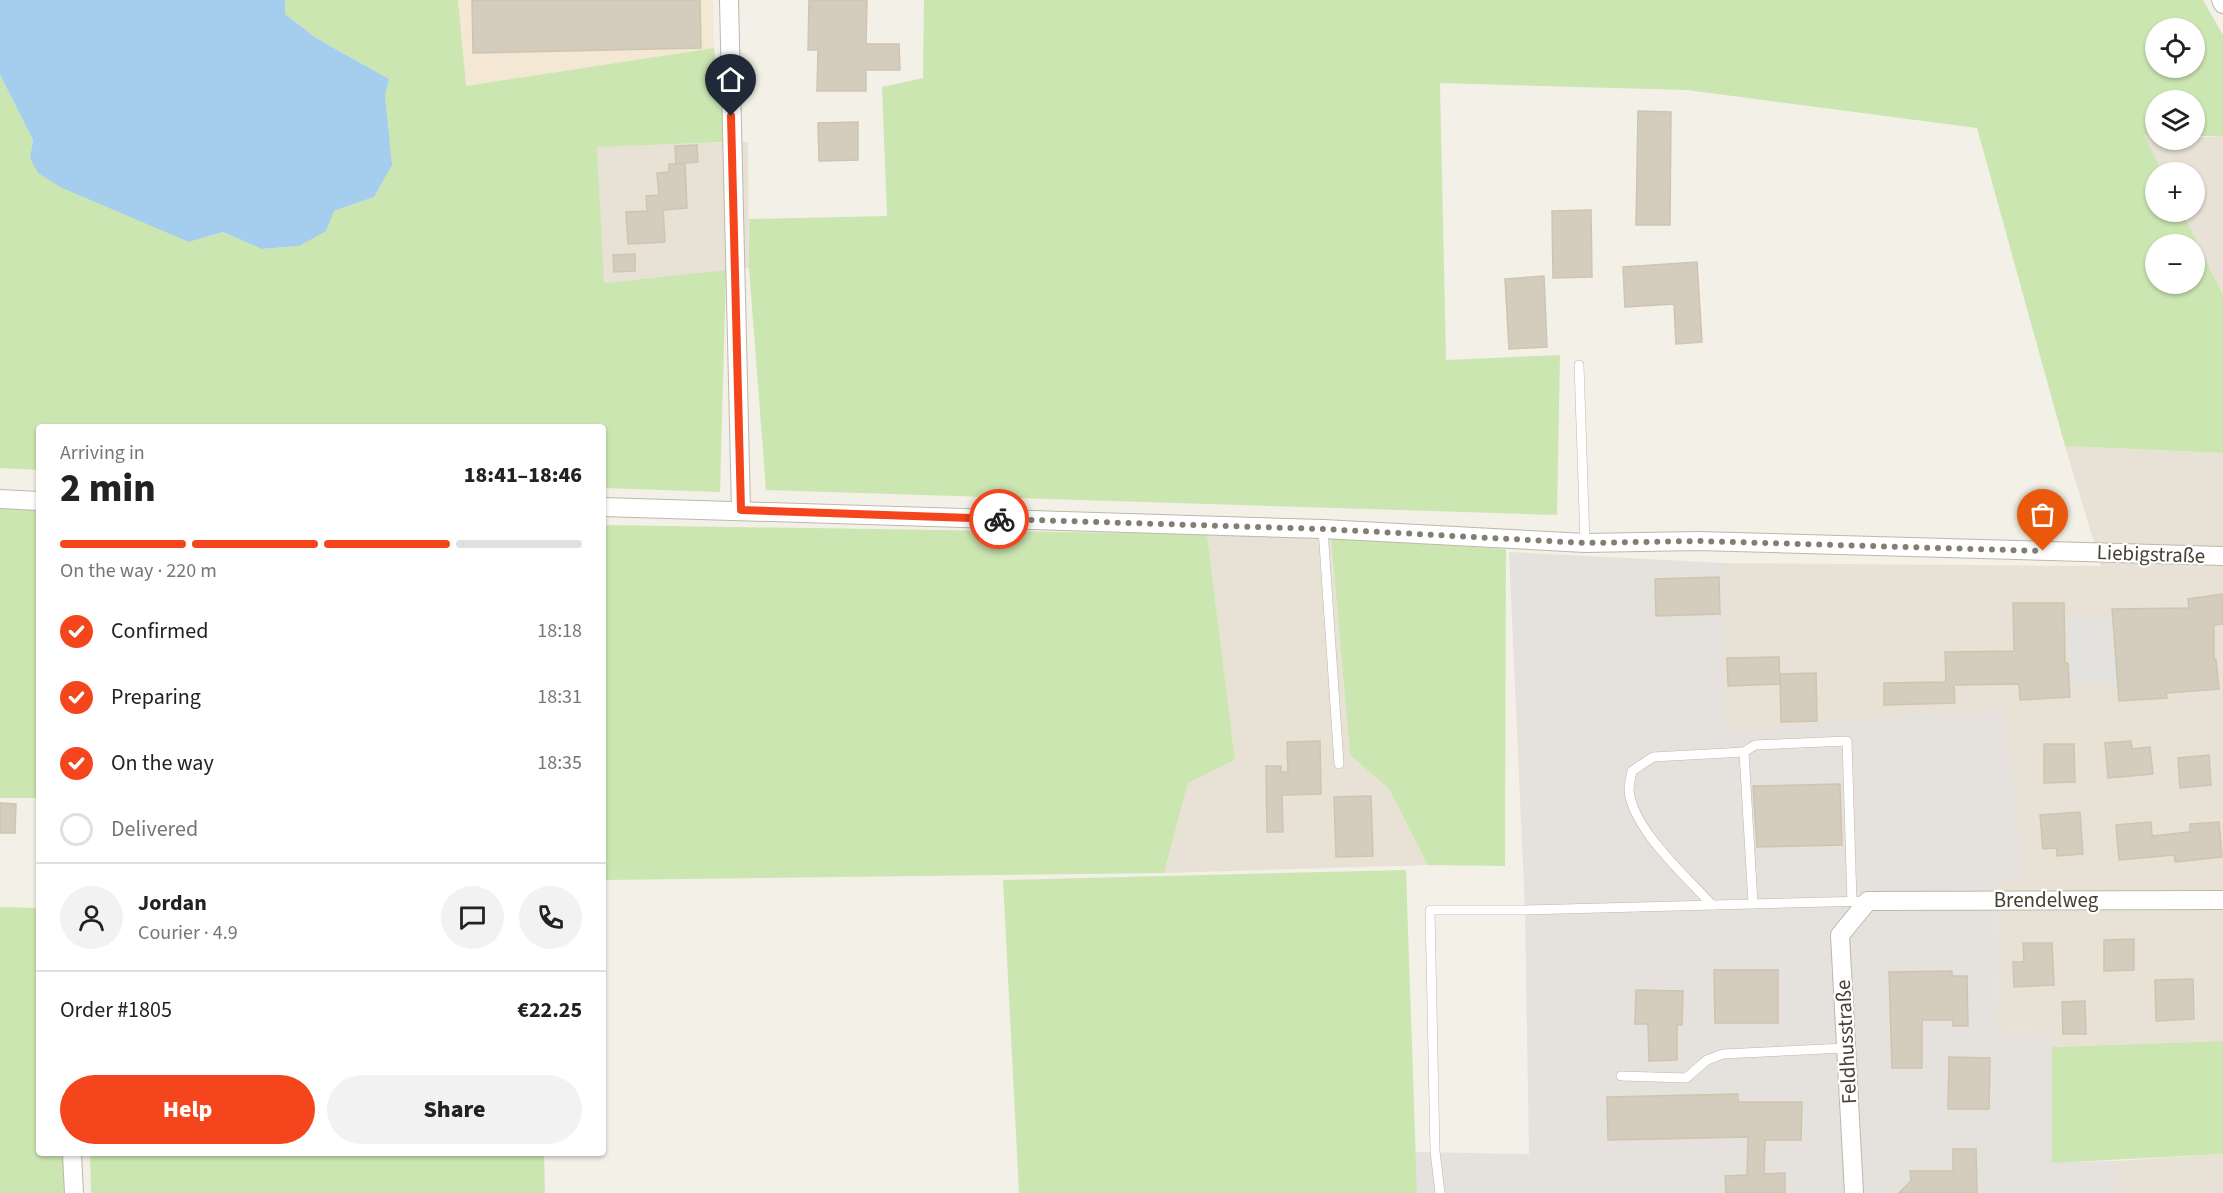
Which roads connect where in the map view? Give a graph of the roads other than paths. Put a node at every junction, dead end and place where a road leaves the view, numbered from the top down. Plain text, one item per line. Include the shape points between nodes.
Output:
1 (729, 0) edge
2 (1579, 365) dead end
3 (0, 499) edge
4 (36, 501) edge
5 (606, 507) edge
6 (741, 510) junction
7 (1323, 529) junction
8 (1585, 543) junction
9 (2223, 556) edge
10 (1744, 752) junction
11 (1339, 764) dead end
12 (2223, 900) edge
13 (1860, 901) junction
14 (1754, 904) junction
15 (1712, 905) junction
16 (1846, 1048) junction
17 (1621, 1076) dead end
18 (72, 1156) edge
19 (74, 1193) edge
20 (1440, 1193) edge
21 (1854, 1193) edge

1 - 6 street
2 - 8 lane
3 - 4 street
5 - 6 street, Liebigstraße
6 - 7 street, Liebigstraße
7 - 8 street, Liebigstraße
7 - 11 lane
8 - 9 street, Liebigstraße via 1698,541
10 - 13 lane via 1755,745 1847,741
10 - 14 lane
10 - 15 lane via 1653,757 1632,771 1629,790 1654,843
12 - 13 street, Brendelweg
13 - 14 lane
13 - 16 street, Feldhusstraße via 1840,935
14 - 15 lane
15 - 20 lane via 1430,910 1435,1152
16 - 17 lane via 1723,1054 1707,1060 1686,1078
16 - 21 street, Feldhusstraße
18 - 19 street

